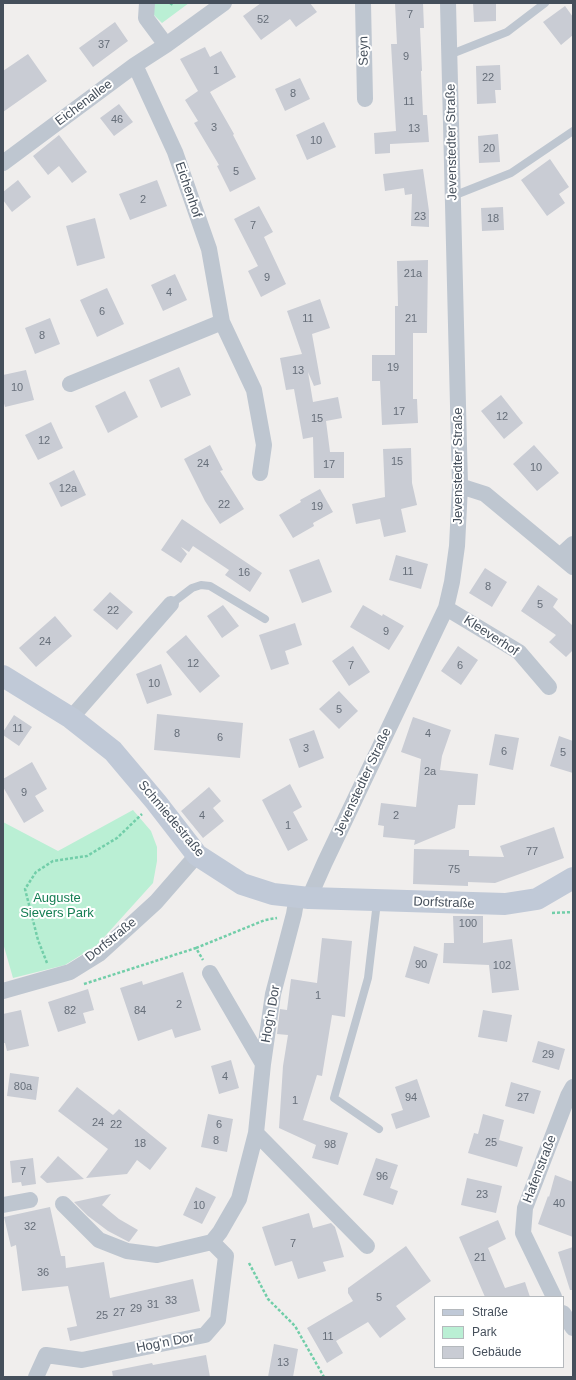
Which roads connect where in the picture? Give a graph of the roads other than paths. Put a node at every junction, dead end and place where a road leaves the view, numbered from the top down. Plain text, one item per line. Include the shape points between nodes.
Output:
1 (147, 3) edge
2 (224, 3) edge
3 (363, 3) edge
4 (448, 3) edge
5 (545, 3) edge
6 (166, 45) junction
7 (450, 55) junction
8 (135, 65) junction
9 (365, 99) dead end
10 (573, 130) edge
11 (3, 163) edge
12 (453, 196) junction
13 (222, 322) junction
14 (70, 384) dead end
15 (260, 473) dead end
16 (460, 486) junction
17 (573, 544) edge
18 (560, 556) junction
19 (573, 567) edge
20 (172, 604) joint
21 (446, 608) junction
22 (265, 619) dead end
23 (3, 676) edge
24 (549, 688) dead end
25 (71, 718) junction
26 (197, 855) junction
27 (573, 878) edge
28 (377, 901) junction
29 (300, 903) junction
30 (210, 973) road end
31 (3, 991) edge
32 (263, 1064) junction
33 (573, 1087) edge
34 (379, 1129) dead end
35 (256, 1133) junction
36 (30, 1200) dead end
37 (63, 1204) dead end
38 (3, 1205) edge
39 (212, 1242) junction
40 (367, 1246) dead end
41 (554, 1296) edge
42 (564, 1314) edge
43 (573, 1328) edge
44 (36, 1377) edge

1 - 6 street via 146,18
2 - 6 street, Eichenallee
3 - 9 street, Seyn
4 - 7 street, Jevenstedter Straße
5 - 7 lane via 507,32
6 - 8 street, Eichenallee
7 - 12 street, Jevenstedter Straße
8 - 11 street, Eichenallee
8 - 13 street, Eichenhof via 175,152 209,249
10 - 12 lane via 512,173
12 - 16 street, Jevenstedter Straße
13 - 14 street
13 - 15 street, Eichenhof via 254,390 264,445
16 - 18 street via 485,494
16 - 21 street, Jevenstedter Straße via 457,546
17 - 18 street
18 - 19 street
20 - 22 lane via 192,588 210,586
20 - 25 street
21 - 24 street, Kleeverhof via 519,652
21 - 29 street, Jevenstedter Straße via 325,862
23 - 25 street, Schmiedestraße
25 - 26 street, Schmiedestraße via 113,751
26 - 29 street, Schmiedestraße via 242,884
26 - 31 street, Dorfstraße via 156,902 98,954 70,972
27 - 28 street, Dorfstraße via 537,899 505,904
28 - 29 street, Dorfstraße
28 - 34 lane via 368,978 334,1098
29 - 32 street, Hog'n Dor via 273,994
30 - 32 street
32 - 35 street, Hog'n Dor
33 - 41 street, Hafenstraße via 525,1208 524,1233
35 - 39 street, Hog'n Dor via 239,1199
35 - 40 street
36 - 38 street
37 - 39 street via 99,1240 127,1251 157,1255
39 - 44 street, Hog'n Dor via 226,1256 218,1320 205,1335 82,1360 46,1355
42 - 43 street

